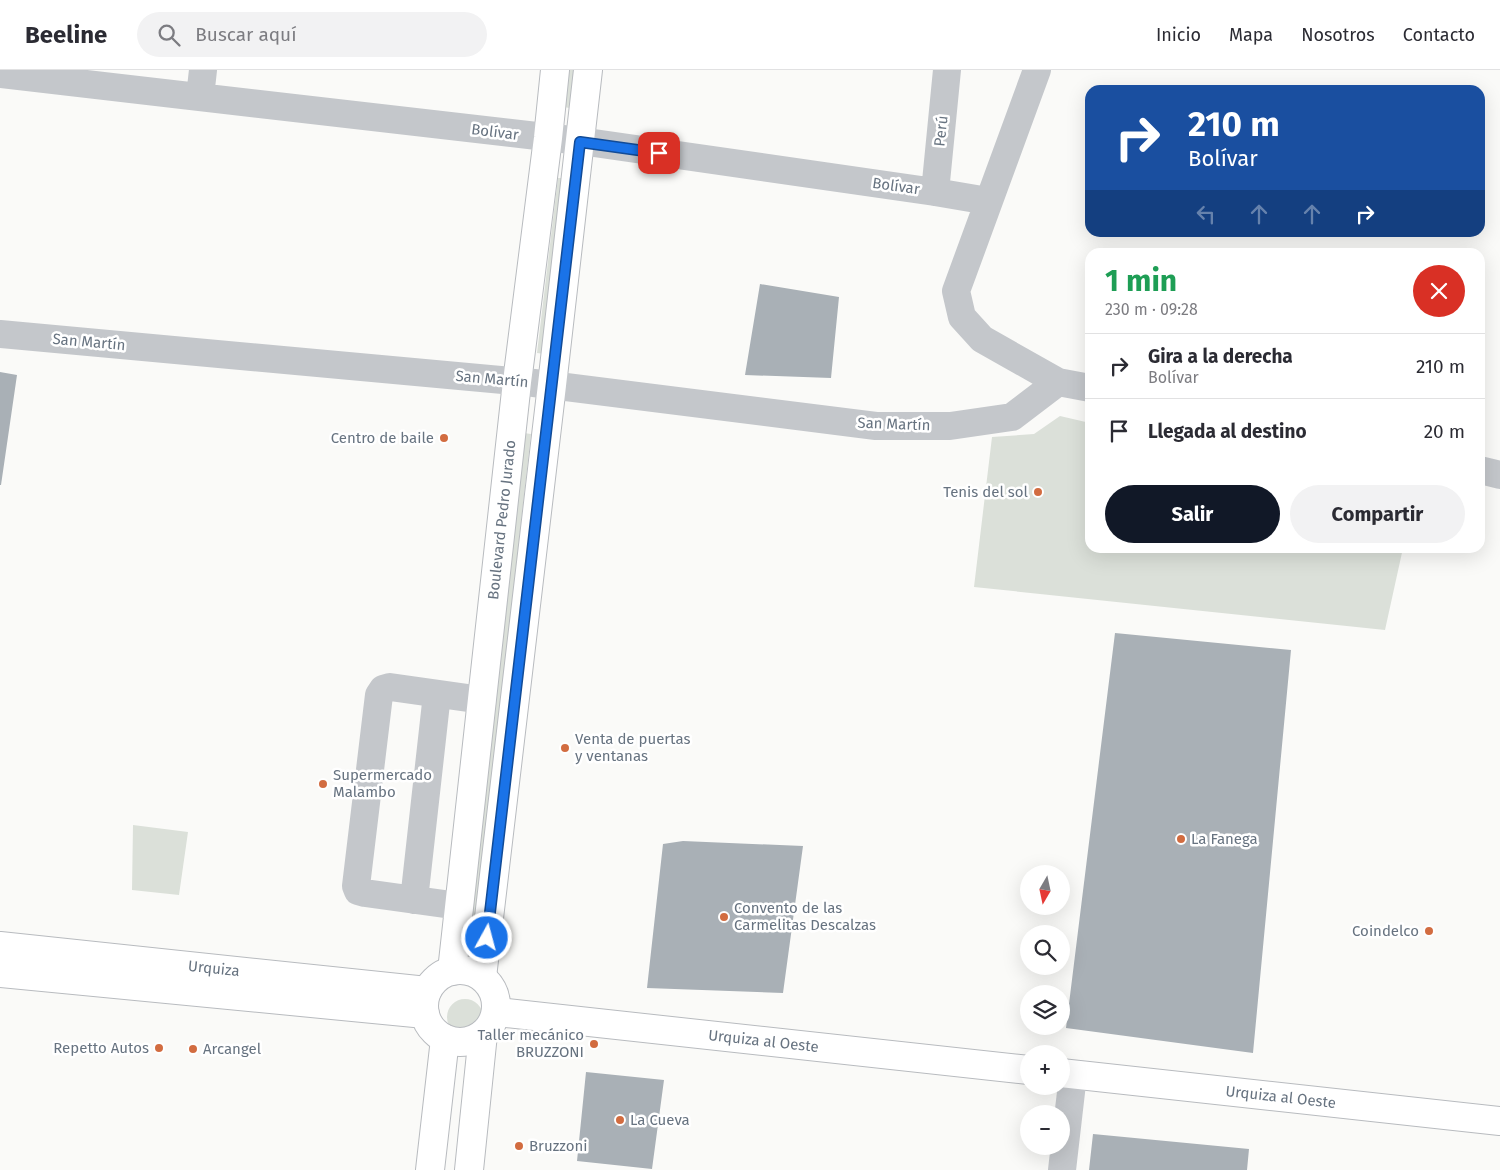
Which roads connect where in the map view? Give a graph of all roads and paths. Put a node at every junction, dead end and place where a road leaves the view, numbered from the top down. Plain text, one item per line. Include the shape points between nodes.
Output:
1 (203, 70) edge
2 (555, 70) edge
3 (588, 70) edge
4 (947, 70) edge
5 (1037, 70) edge
6 (0, 74) edge
7 (200, 97) junction
8 (548, 138) junction
9 (580, 142) junction
10 (935, 192) junction
11 (988, 201) junction
12 (0, 334) edge
13 (517, 382) junction
14 (1058, 382) junction
15 (552, 385) junction
16 (1085, 387) edge
17 (1485, 471) edge
18 (1500, 475) edge
19 (437, 694) junction
20 (482, 700) junction
21 (414, 900) junction
22 (458, 906) junction
23 (0, 946) edge
24 (452, 971) junction
25 (0, 973) edge
26 (482, 977) junction
27 (426, 1003) junction
28 (490, 1023) junction
29 (445, 1039) junction
30 (1020, 1069) edge
31 (1070, 1074) edge
32 (1066, 1095) edge
33 (1500, 1121) edge
34 (430, 1170) edge
35 (468, 1170) edge
36 (1062, 1170) edge

1 - 7 street
2 - 8 main road, Boulevard Pedro Jurado
3 - 9 main road
4 - 10 street, Perú
5 - 11 street
6 - 7 street, Bolívar
7 - 8 street, Bolívar
8 - 9 street, Bolívar
8 - 13 main road, Boulevard Pedro Jurado
9 - 10 street, Bolívar
9 - 15 main road
10 - 11 street, Bolívar
11 - 14 street via 956,291 962,318 982,339
12 - 13 street, San Martín
13 - 15 street, San Martín
13 - 20 main road, Boulevard Pedro Jurado
14 - 15 street, San Martín via 1012,417 950,426 876,426
14 - 16 street
15 - 26 main road
17 - 18 street
19 - 20 street
19 - 21 street
19 - 21 street via 390,687 379,695 356,886 358,891 365,893
20 - 22 main road, Boulevard Pedro Jurado
21 - 22 street
22 - 24 main road, Boulevard Pedro Jurado
23 - 27 main road, Urquiza
24 - 26 main road via 473,972
24 - 27 main road via 433,982
25 - 27 main road, Urquiza
26 - 28 main road via 494,992 497,1002
27 - 29 main road via 429,1024
28 - 29 main road via 475,1040 455,1042
28 - 30 main road, Urquiza al Oeste
28 - 35 main road
29 - 34 main road
31 - 33 main road, Urquiza al Oeste
32 - 36 street

